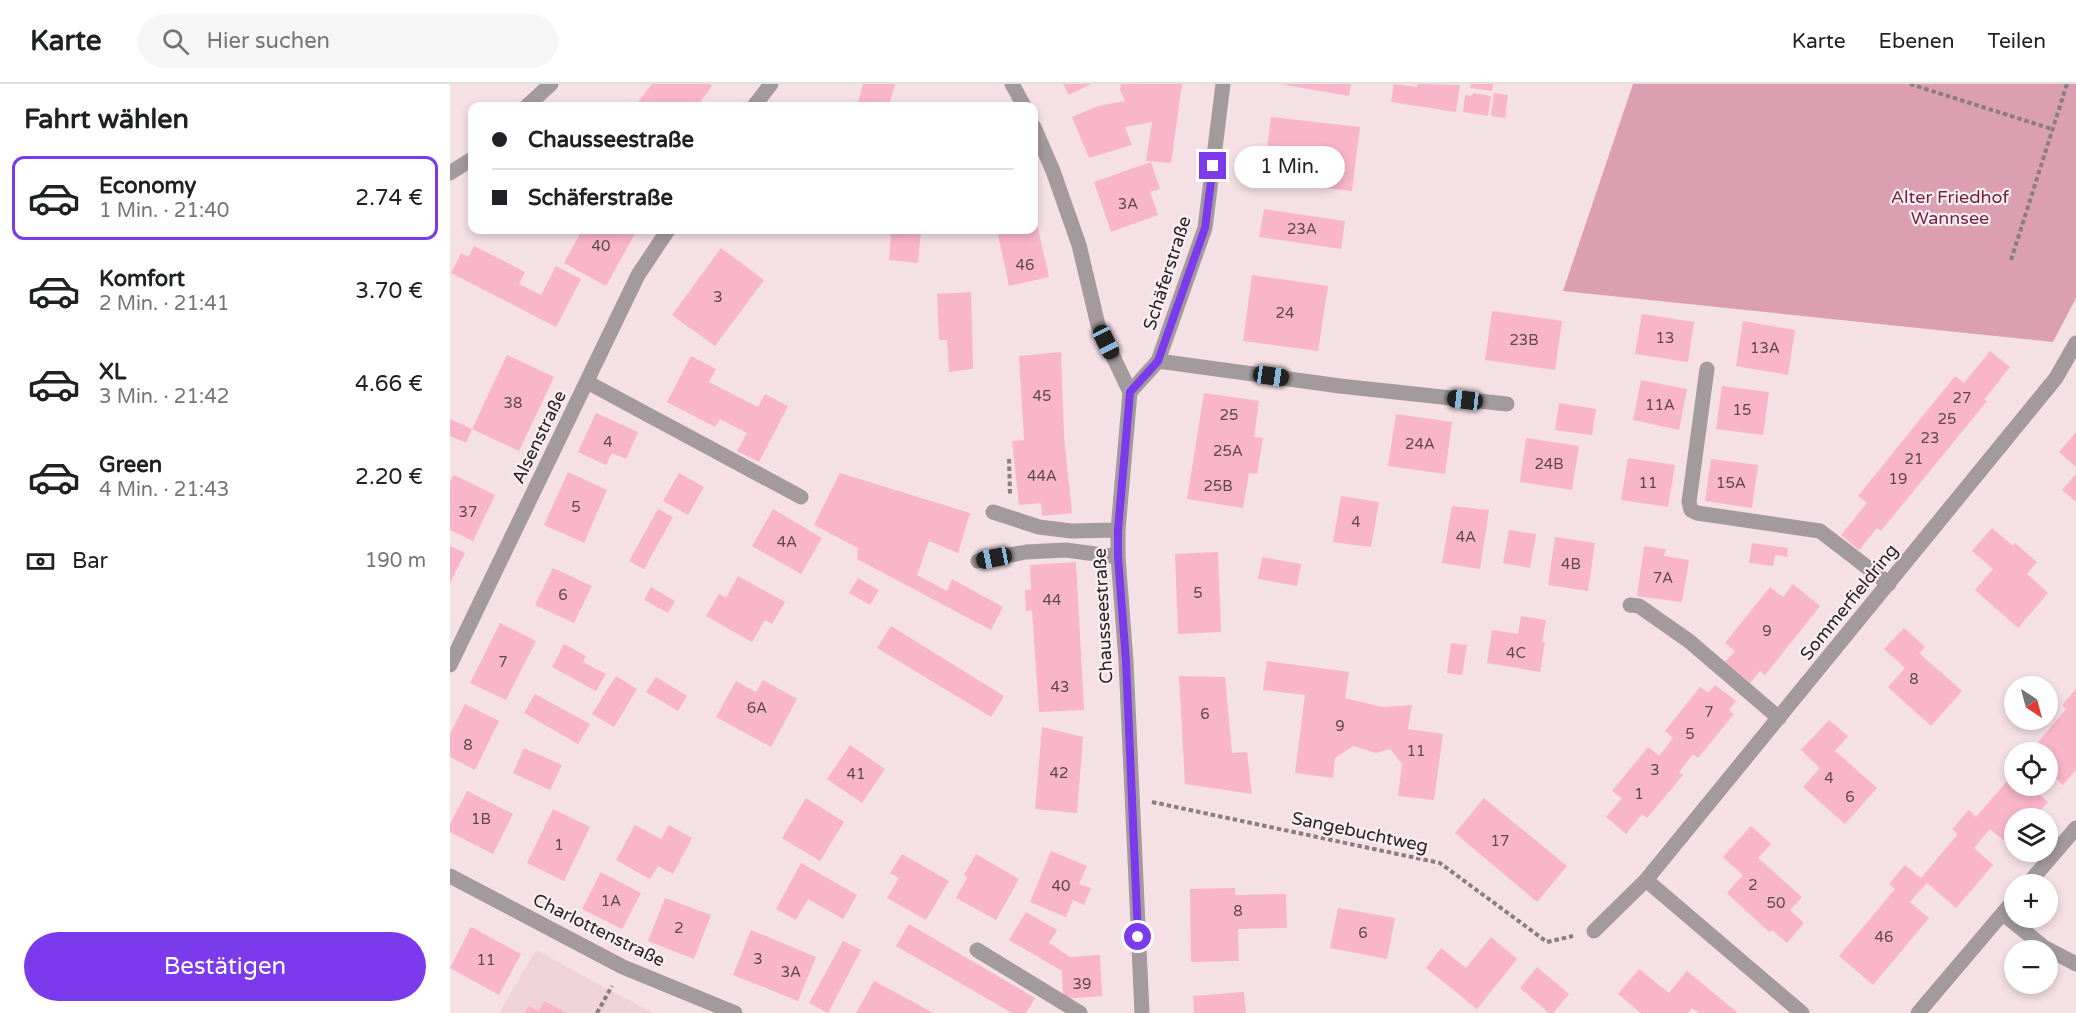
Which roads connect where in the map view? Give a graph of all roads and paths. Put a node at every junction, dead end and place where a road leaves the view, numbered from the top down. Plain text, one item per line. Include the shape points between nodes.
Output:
1 (551, 84) edge
2 (771, 84) edge
3 (1012, 84) edge
4 (1223, 84) edge
5 (1910, 84) edge
6 (2067, 84) edge
7 (531, 102) edge
8 (757, 102) edge
9 (1022, 102) edge
10 (2052, 129) junction
11 (1038, 136) edge
12 (468, 162) edge
13 (450, 173) edge
14 (665, 234) edge
15 (2011, 260) dead end
16 (2076, 343) edge
17 (1158, 361) junction
18 (1707, 369) dead end
19 (587, 382) junction
20 (1130, 392) junction
21 (1507, 405) dead end
22 (1009, 459) dead end
23 (801, 497) dead end
24 (993, 512) dead end
25 (1011, 517) junction
26 (1118, 530) junction
27 (1118, 557) junction
28 (978, 561) dead end
29 (1889, 584) junction
30 (1630, 605) dead end
31 (450, 665) edge
32 (1779, 718) junction
33 (1132, 798) junction
34 (2076, 828) edge
35 (2036, 874) edge
36 (450, 876) edge
37 (1646, 880) junction
38 (2003, 914) joint
39 (1594, 931) joint
40 (977, 950) dead end
41 (2076, 963) edge
42 (623, 967) junction
43 (597, 1013) edge
44 (735, 1013) edge
45 (1080, 1013) edge
46 (1142, 1013) edge
47 (1802, 1013) edge
48 (1918, 1013) edge

1 - 7 street
2 - 8 street
3 - 9 street
4 - 17 street, Schäferstraße via 1205,228
5 - 10 path
6 - 10 path
10 - 15 path
11 - 20 street via 1079,245 1098,325
12 - 13 street
14 - 19 street, Alsenstraße via 638,276
16 - 29 street, Sommerfieldring via 2056,378
17 - 20 street, Schäferstraße
17 - 21 street
18 - 29 street via 1691,510 1820,531
19 - 23 street
19 - 31 street, Alsenstraße
20 - 26 street, Chausseestraße
22 - 25 path
24 - 25 street
25 - 26 street via 1039,527 1071,531
26 - 27 street, Chausseestraße
27 - 28 street via 1066,550
27 - 33 street, Chausseestraße
29 - 32 street, Sommerfieldring
30 - 32 street via 1639,606 1689,641
32 - 37 street, Sommerfieldring
33 - 39 path, Sangebuchtweg via 1440,862 1547,942
33 - 46 street, Chausseestraße
34 - 35 street
36 - 42 street, Charlottenstraße
37 - 39 street, Sommerfieldring
37 - 47 street
38 - 41 street via 2044,947
38 - 48 street
40 - 45 street
42 - 43 path
42 - 44 street, Charlottenstraße

